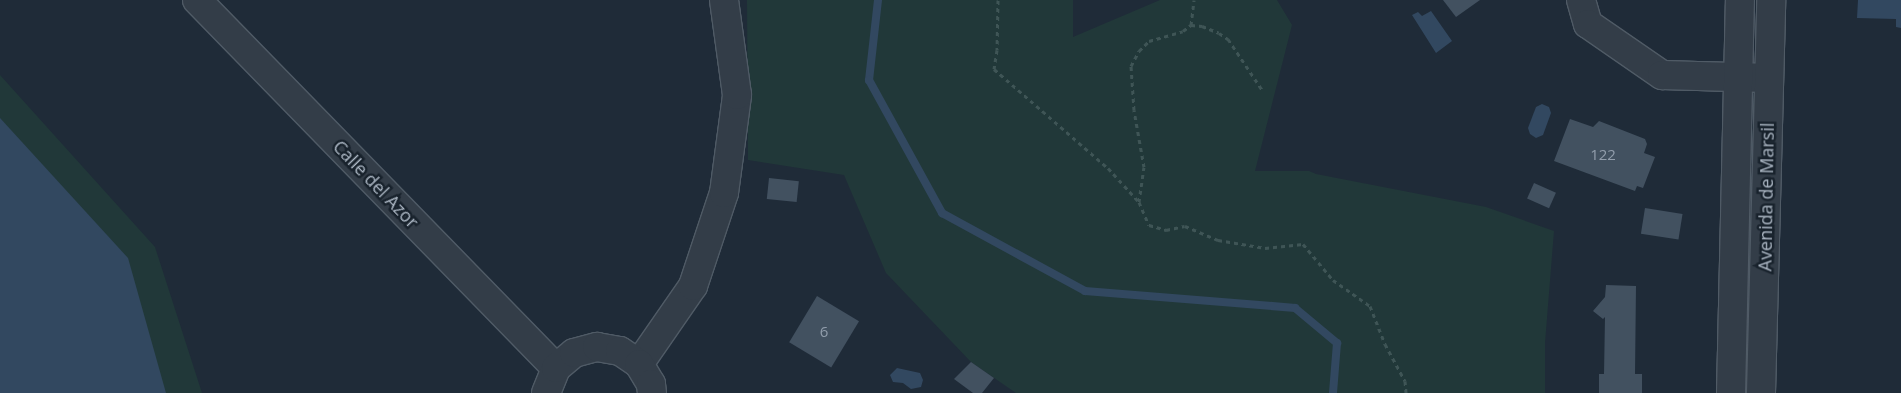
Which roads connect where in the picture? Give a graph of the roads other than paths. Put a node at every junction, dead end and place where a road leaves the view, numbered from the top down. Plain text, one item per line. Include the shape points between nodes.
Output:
1 (197, 0) edge
2 (724, 0) edge
3 (1581, 0) edge
4 (1740, 0) edge
5 (1771, 0) edge
6 (1738, 76) junction
7 (1769, 78) junction
8 (639, 364) junction
9 (551, 381) edge
10 (652, 393) edge
11 (1731, 393) edge
12 (1761, 393) edge

1 - 9 street, Calle del Azor
2 - 8 street via 737,95 724,193 693,286
3 - 6 street via 1588,24 1662,75
4 - 6 street, Avenida de Marsil
5 - 7 street, Avenida de Marsil
6 - 7 street
6 - 11 street, Avenida de Marsil
7 - 12 street, Avenida de Marsil
8 - 9 street via 620,351 597,348 574,354
8 - 10 street via 651,384

